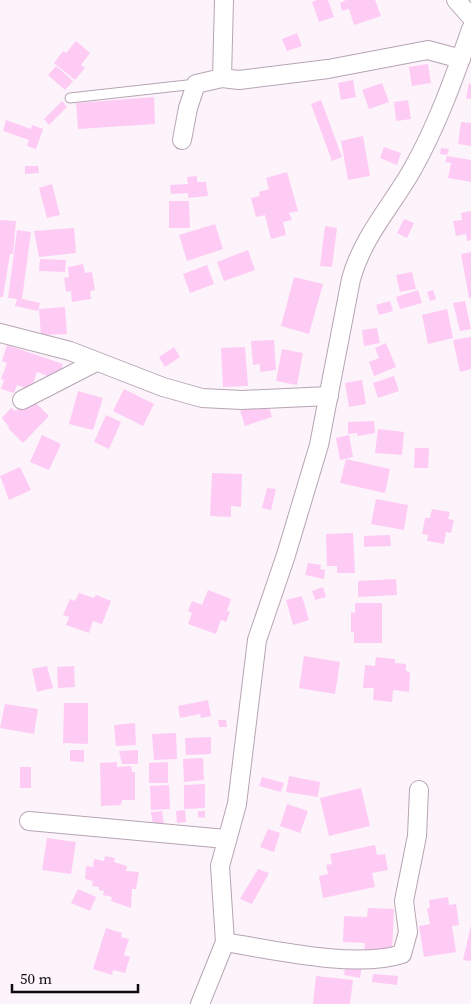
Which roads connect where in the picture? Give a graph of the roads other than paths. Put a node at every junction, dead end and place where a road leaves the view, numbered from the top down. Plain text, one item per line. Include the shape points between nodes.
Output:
1 (224, 0) edge
2 (456, 0) edge
3 (471, 16) edge
4 (471, 29) edge
5 (461, 59) junction
6 (222, 78) junction
7 (196, 84) junction
8 (70, 98) dead end
9 (182, 140) dead end
10 (0, 333) edge
11 (96, 362) junction
12 (328, 396) junction
13 (22, 400) dead end
14 (418, 790) dead end
15 (29, 821) dead end
16 (226, 839) junction
17 (225, 942) junction
18 (200, 1004) edge

1 - 6 street
2 - 3 street
4 - 5 street
5 - 6 street via 428,50 328,69 239,80
5 - 12 street via 424,148 358,255
6 - 7 street
7 - 8 lane
7 - 9 street
10 - 11 street
11 - 12 street via 202,398 242,400
11 - 13 street
12 - 16 street via 319,445 257,640 237,804
14 - 17 street via 417,836 404,901 408,932 402,954 387,959 326,957
15 - 16 street
16 - 17 street via 220,866
17 - 18 street

